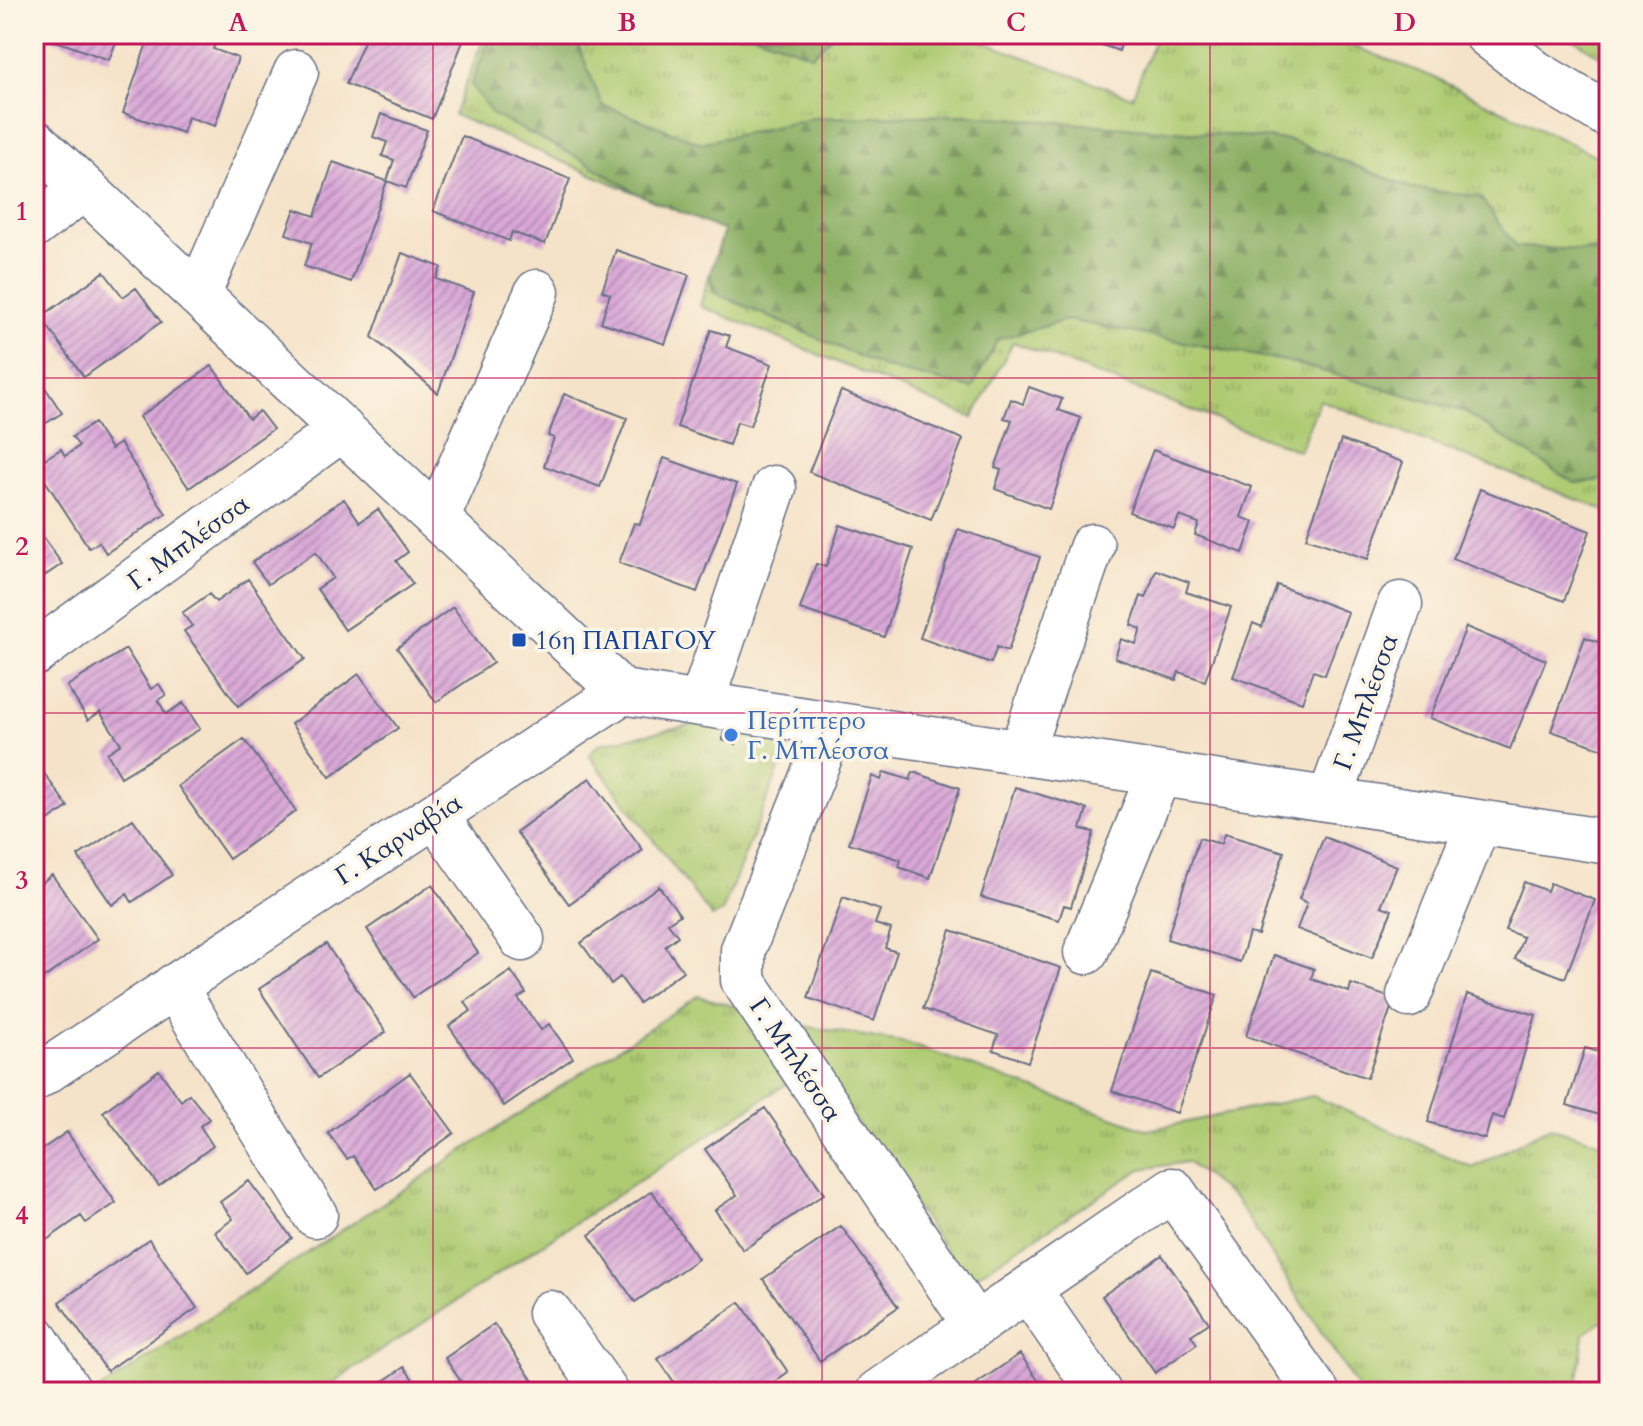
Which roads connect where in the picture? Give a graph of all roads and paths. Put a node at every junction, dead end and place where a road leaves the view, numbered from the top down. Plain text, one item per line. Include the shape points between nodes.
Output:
1 (1486, 34) edge
2 (296, 72) dead end
3 (1609, 116) edge
4 (34, 141) edge
5 (84, 188) junction
6 (34, 226) edge
7 (537, 292) dead end
8 (198, 295) junction
9 (342, 429) junction
10 (774, 488) dead end
11 (437, 519) junction
12 (1092, 546) dead end
13 (1400, 604) dead end
14 (34, 654) edge
15 (622, 692) junction
16 (701, 704) junction
17 (833, 724) junction
18 (1021, 752) junction
19 (1159, 774) junction
20 (1330, 799) junction
21 (435, 815) junction
22 (1479, 822) junction
23 (1609, 842) edge
24 (522, 939) dead end
25 (1086, 952) dead end
26 (174, 986) junction
27 (1409, 995) dead end
28 (34, 1079) edge
29 (315, 1215) dead end
30 (1028, 1289) junction
31 (550, 1313) dead end
32 (975, 1325) junction
33 (34, 1336) edge
34 (69, 1391) edge
35 (606, 1392) edge
36 (878, 1392) edge
37 (1099, 1392) edge
38 (1317, 1392) edge

1 - 3 street via 1536,73
2 - 8 street
4 - 5 street
5 - 6 street
5 - 8 street
7 - 11 street
8 - 9 street
9 - 11 street
9 - 14 street, Γ. Μπλέσσα
10 - 16 street
11 - 15 street
12 - 18 street
13 - 20 street, Γ. Μπλέσσα
15 - 16 street, Γ. Μπλέσσα
15 - 21 street, Γ. Καρναβία
16 - 17 street, Γ. Μπλέσσα
17 - 18 street, Γ. Μπλέσσα
17 - 32 street, Γ. Μπλέσσα via 743,950 743,980
18 - 19 street, Γ. Μπλέσσα
19 - 20 street, Γ. Μπλέσσα
19 - 25 street
20 - 22 street, Γ. Μπλέσσα
21 - 24 street
21 - 26 street, Γ. Καρναβία
22 - 23 street, Γ. Μπλέσσα
22 - 27 street
26 - 28 street, Γ. Καρναβία
26 - 29 street
30 - 32 street
30 - 37 street
30 - 38 street via 1172,1190
31 - 35 street
32 - 36 street
33 - 34 street

